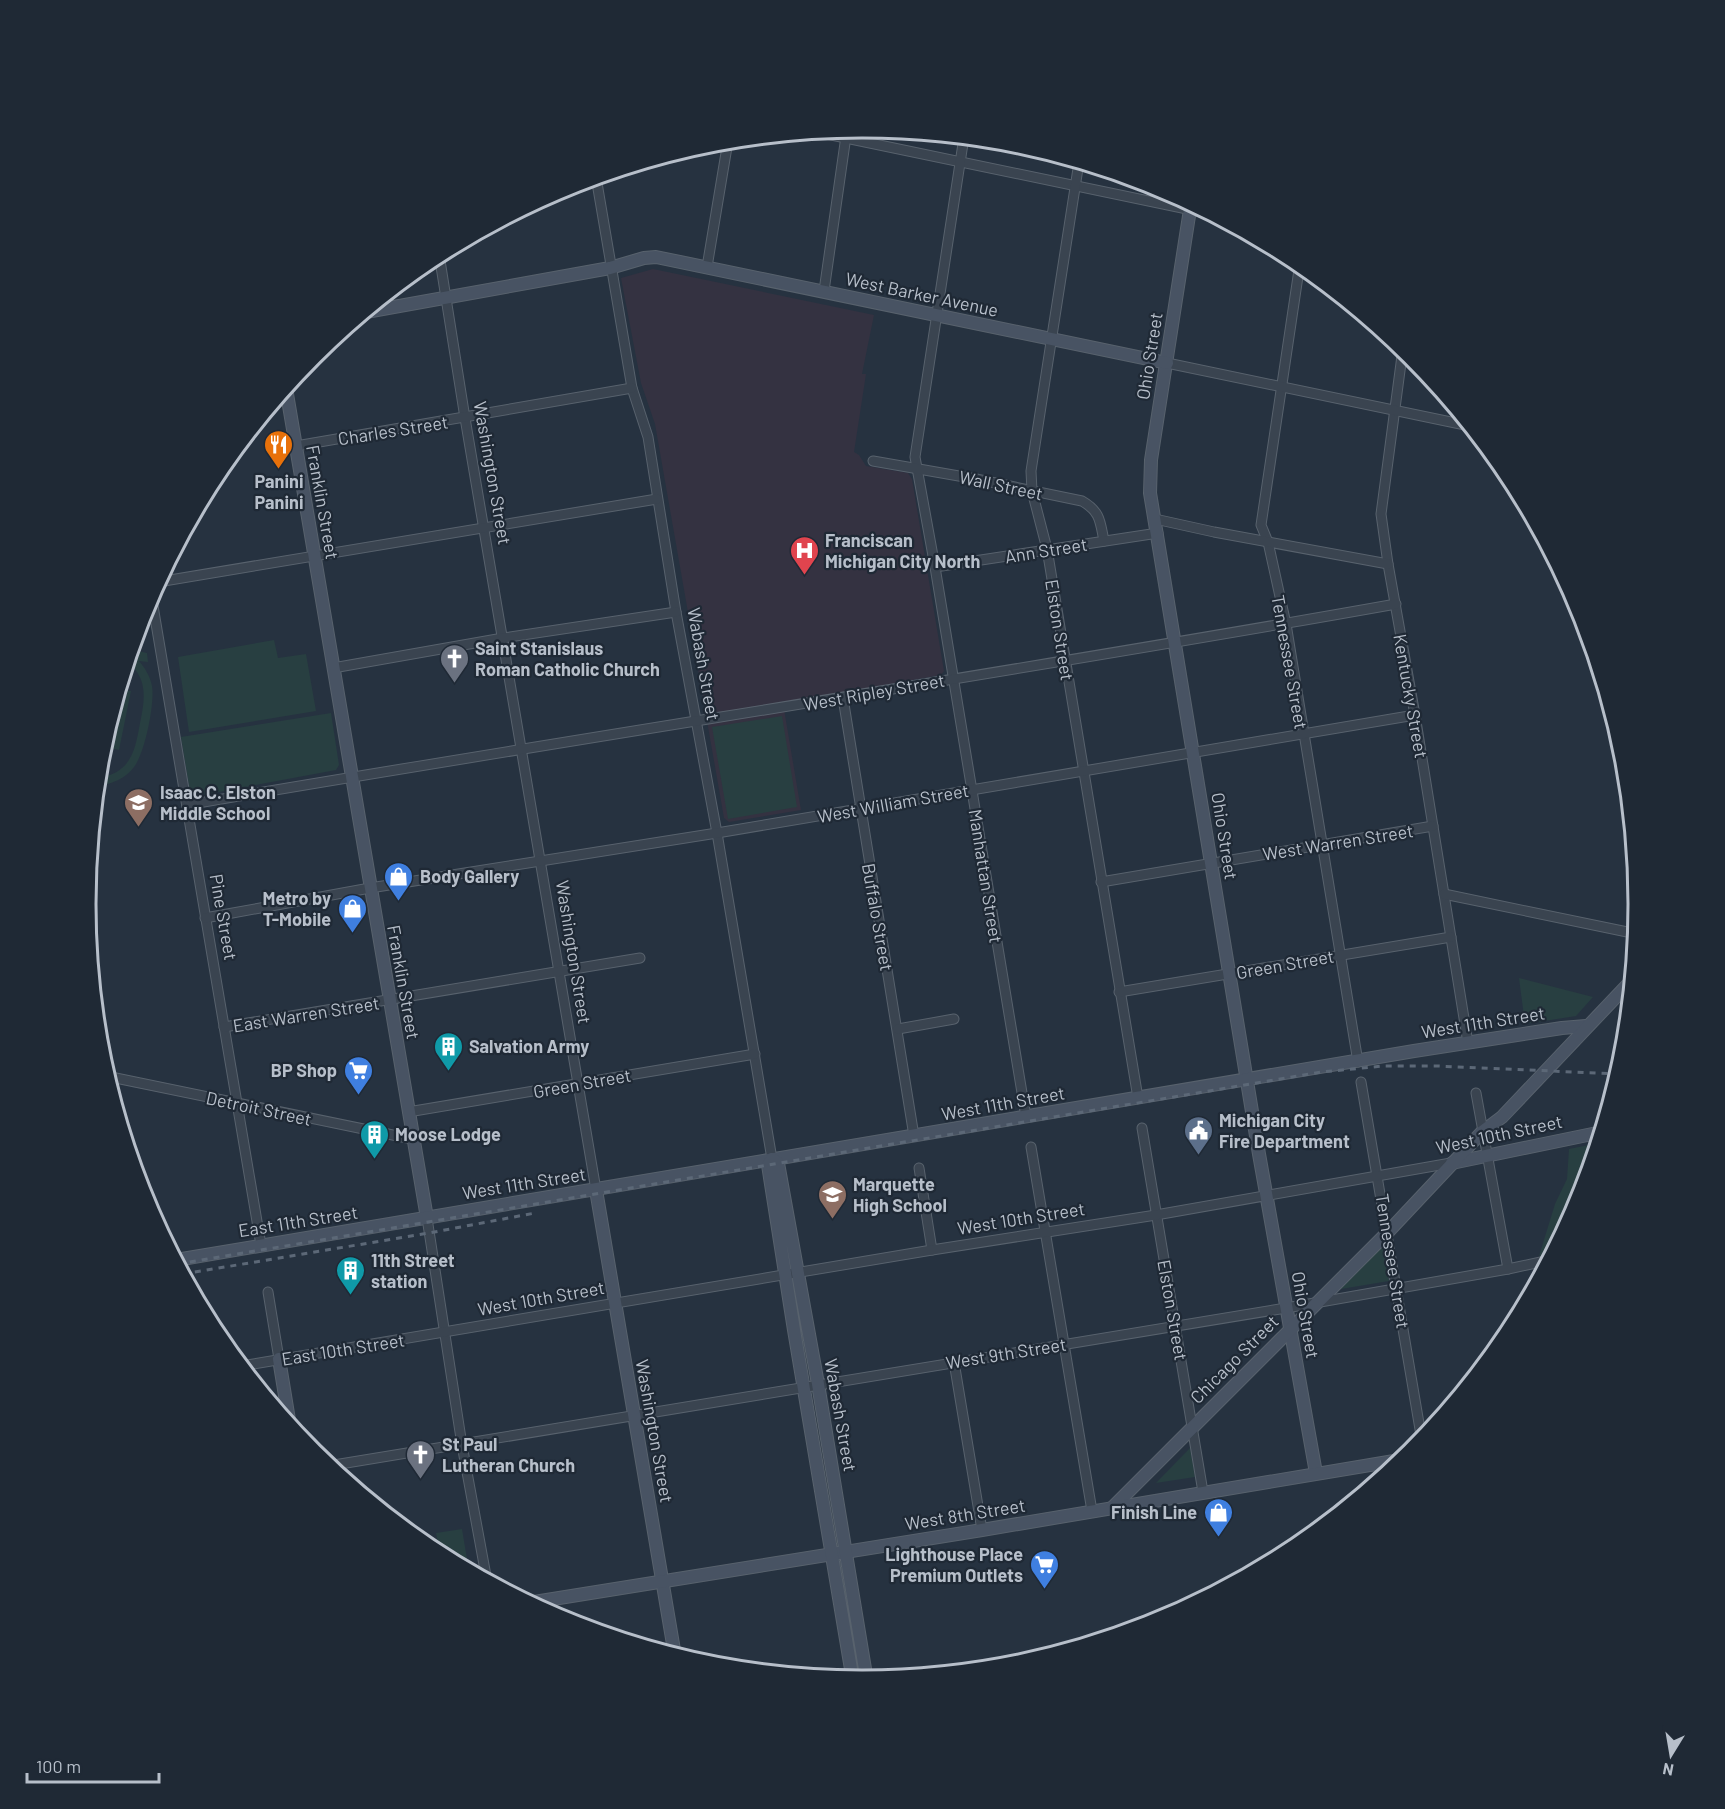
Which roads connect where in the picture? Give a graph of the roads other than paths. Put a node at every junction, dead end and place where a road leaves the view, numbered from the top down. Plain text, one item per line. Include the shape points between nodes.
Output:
1 (866, 138) edge
2 (845, 139) edge
3 (963, 145) edge
4 (726, 151) edge
5 (960, 162) junction
6 (1078, 169) edge
7 (1076, 185) junction
8 (597, 186) edge
9 (1170, 202) edge
10 (1189, 211) edge
11 (441, 265) edge
12 (707, 267) junction
13 (610, 268) junction
14 (1298, 274) edge
15 (824, 291) junction
16 (446, 297) junction
17 (380, 309) edge
18 (936, 314) junction
19 (1050, 340) junction
20 (1401, 360) edge
21 (1167, 363) junction
22 (1280, 386) junction
23 (632, 388) junction
24 (288, 397) edge
25 (1394, 410) junction
26 (465, 418) junction
27 (1459, 424) edge
28 (296, 446) junction
29 (873, 461) dead end
30 (918, 469) junction
31 (1032, 491) junction
32 (657, 499) junction
33 (1155, 519) junction
34 (485, 528) junction
35 (1158, 533) junction
36 (1104, 541) junction
37 (1268, 542) junction
38 (1047, 549) junction
39 (315, 556) junction
40 (1388, 564) junction
41 (935, 567) junction
42 (168, 580) edge
43 (1396, 604) junction
44 (154, 611) edge
45 (676, 612) junction
46 (1286, 624) junction
47 (503, 638) junction
48 (1176, 641) junction
49 (1065, 661) junction
50 (333, 668) junction
51 (953, 678) junction
52 (843, 698) junction
53 (1415, 715) junction
54 (696, 723) junction
55 (1303, 735) junction
56 (521, 749) junction
57 (1194, 753) junction
58 (1083, 771) junction
59 (351, 777) junction
60 (972, 789) junction
61 (187, 806) junction
62 (860, 808) junction
63 (1433, 826) junction
64 (717, 833) junction
65 (1322, 844) junction
66 (541, 860) junction
67 (1212, 863) junction
68 (1101, 882) junction
69 (370, 888) junction
70 (1444, 894) junction
71 (205, 918) junction
72 (1628, 934) edge
73 (1451, 937) junction
74 (1341, 954) junction
75 (640, 958) dead end
76 (559, 973) junction
77 (1230, 973) junction
78 (1624, 988) edge
79 (1119, 992) junction
80 (389, 1000) junction
81 (954, 1019) dead end
82 (1586, 1026) junction
83 (224, 1027) junction
84 (898, 1029) junction
85 (1468, 1043) junction
86 (755, 1054) junction
87 (1358, 1062) junction
88 (116, 1078) edge
89 (1247, 1080) junction
90 (1361, 1082) dead end
91 (579, 1084) junction
92 (1476, 1093) dead end
93 (1138, 1098) junction
94 (237, 1103) junction
95 (408, 1112) junction
96 (1026, 1117) junction
97 (1142, 1128) dead end
98 (1482, 1132) junction
99 (1593, 1134) edge
100 (914, 1136) junction
101 (412, 1139) junction
102 (1031, 1147) dead end
103 (1487, 1155) junction
104 (772, 1159) junction
105 (1451, 1163) junction
106 (919, 1168) dead end
107 (1378, 1177) junction
108 (596, 1190) junction
109 (1266, 1196) junction
110 (1156, 1215) junction
111 (427, 1218) junction
112 (1388, 1232) junction
113 (1045, 1233) junction
114 (261, 1245) junction
115 (932, 1250) junction
116 (183, 1259) edge
117 (1540, 1262) edge
118 (1508, 1269) junction
119 (792, 1274) junction
120 (1397, 1288) junction
121 (268, 1292) dead end
122 (1316, 1302) junction
123 (615, 1304) junction
124 (1286, 1308) junction
125 (1176, 1325) junction
126 (1290, 1328) junction
127 (445, 1333) junction
128 (1064, 1344) junction
129 (279, 1359) junction
130 (954, 1362) junction
131 (249, 1364) edge
132 (818, 1384) junction
133 (803, 1387) junction
134 (288, 1412) edge
135 (634, 1415) junction
136 (1192, 1426) junction
137 (1420, 1429) edge
138 (462, 1445) junction
139 (1389, 1461) edge
140 (340, 1464) edge
141 (1316, 1473) junction
142 (1203, 1492) junction
143 (1112, 1508) junction
144 (1092, 1511) junction
145 (982, 1530) junction
146 (839, 1552) junction
147 (485, 1571) edge
148 (662, 1581) junction
149 (542, 1601) edge
150 (673, 1647) edge
151 (852, 1671) edge
152 (865, 1671) edge

1 - 5 street
2 - 15 street
3 - 5 street, Manhattan Street
4 - 12 street
5 - 7 street
5 - 18 street, Manhattan Street
6 - 7 street, Elston Street
7 - 9 street
7 - 19 street, Elston Street
8 - 13 street, Wabash Street
10 - 21 street, Ohio Street
11 - 16 street, Washington Street
12 - 13 street, West Barker Avenue via 656,257
12 - 15 street, West Barker Avenue
13 - 16 street, West Barker Avenue
13 - 23 street, Wabash Street
14 - 22 street, Tennessee Street
15 - 18 street, West Barker Avenue
16 - 17 street, West Barker Avenue
16 - 26 street, Washington Street
18 - 19 street, West Barker Avenue
18 - 30 street, Manhattan Street via 915,457
19 - 21 street, West Barker Avenue
19 - 31 street, Elston Street via 1031,471
20 - 25 street, Kentucky Street
21 - 22 street, West Barker Avenue
21 - 33 street, Ohio Street via 1151,460 1150,493
22 - 25 street, West Barker Avenue
22 - 37 street, Tennessee Street via 1261,525
23 - 26 street, Charles Street
23 - 32 street, Wabash Street via 648,436
24 - 28 street, Franklin Street
25 - 27 street, West Barker Avenue
25 - 40 street, Kentucky Street via 1381,514
26 - 28 street, Charles Street
26 - 34 street, Washington Street
28 - 39 street, Franklin Street
29 - 30 street, Wall Street
30 - 31 street, Wall Street
30 - 41 street, Manhattan Street
31 - 36 street, Wall Street via 1091,506 1098,515
31 - 38 street, Elston Street
32 - 34 street
32 - 45 street, Wabash Street
33 - 35 street, Ohio Street
33 - 37 street
34 - 39 street
34 - 47 street, Washington Street
35 - 36 street, Ann Street
35 - 48 street, Ohio Street
36 - 38 street, Ann Street
37 - 40 street
37 - 46 street, Tennessee Street
38 - 41 street, Ann Street
38 - 49 street, Elston Street
39 - 42 street
39 - 50 street, Franklin Street
40 - 43 street, Kentucky Street
41 - 51 street, Manhattan Street
43 - 46 street, West Ripley Street
43 - 53 street, Kentucky Street
44 - 61 street, Pine Street
45 - 47 street
45 - 54 street, Wabash Street
46 - 48 street, West Ripley Street
46 - 55 street, Tennessee Street
47 - 50 street
47 - 56 street, Washington Street
48 - 49 street, West Ripley Street
48 - 57 street, Ohio Street
49 - 51 street, West Ripley Street
49 - 58 street, Elston Street
50 - 59 street, Franklin Street
51 - 52 street, West Ripley Street
51 - 60 street, Manhattan Street
52 - 54 street, West Ripley Street
52 - 62 street, Buffalo Street
53 - 55 street, West William Street
53 - 63 street, Kentucky Street
54 - 56 street, West Ripley Street
54 - 64 street, Wabash Street
55 - 57 street, West William Street
55 - 65 street, Tennessee Street
56 - 59 street, West Ripley Street
56 - 66 street, Washington Street
57 - 58 street, West William Street
57 - 67 street, Ohio Street
58 - 60 street, West William Street
58 - 68 street, Elston Street
59 - 61 street, West Ripley Street
59 - 69 street, Franklin Street
60 - 62 street, West William Street
60 - 96 street, Manhattan Street
61 - 71 street, Pine Street
62 - 64 street, West William Street
62 - 84 street, Buffalo Street
63 - 65 street, West Warren Street
63 - 70 street, Kentucky Street
64 - 66 street, West William Street
64 - 86 street, Wabash Street
65 - 67 street, West Warren Street
65 - 74 street, Tennessee Street
66 - 69 street, West William Street
66 - 76 street, Washington Street
67 - 68 street, West Warren Street
67 - 77 street, Ohio Street
68 - 79 street, Elston Street
69 - 71 street, West William Street
69 - 80 street, Franklin Street
70 - 72 street
70 - 73 street, Kentucky Street
71 - 83 street, Pine Street
73 - 74 street, Green Street
73 - 85 street, Kentucky Street
74 - 77 street, Green Street
74 - 87 street, Tennessee Street
75 - 76 street
76 - 80 street
76 - 91 street, Washington Street
77 - 79 street, Green Street
77 - 89 street, Ohio Street
78 - 82 street, Chicago Street
79 - 93 street, Elston Street
80 - 83 street, East Warren Street
80 - 95 street, Franklin Street
81 - 84 street
82 - 85 street, West 11th Street
82 - 98 street, Chicago Street via 1502,1118
83 - 94 street, Pine Street
84 - 100 street, Buffalo Street
85 - 87 street, West 11th Street
86 - 91 street, Green Street
86 - 104 street, Wabash Street
87 - 89 street, West 11th Street
88 - 94 street, Detroit Street
89 - 93 street, West 11th Street
89 - 109 street, Ohio Street
90 - 107 street, Tennessee Street
91 - 95 street, Green Street
91 - 108 street, Washington Street
92 - 98 street
93 - 96 street, West 11th Street
94 - 101 street, Detroit Street
94 - 114 street, Pine Street
95 - 101 street, Franklin Street
96 - 100 street, West 11th Street
97 - 110 street, Elston Street
98 - 103 street
98 - 105 street, Chicago Street
99 - 103 street, West 10th Street
100 - 104 street, West 11th Street
101 - 111 street, Franklin Street
102 - 113 street
103 - 105 street, West 10th Street
103 - 118 street
104 - 108 street, West 11th Street
104 - 119 street, Wabash Street via 768,1165
105 - 107 street, West 10th Street
105 - 112 street, Chicago Street
106 - 115 street
107 - 109 street, West 10th Street
107 - 112 street, Tennessee Street
108 - 111 street, West 11th Street
108 - 123 street, Washington Street
109 - 110 street, West 10th Street
109 - 124 street, Ohio Street
110 - 113 street, West 10th Street
110 - 125 street, Elston Street
111 - 114 street, East 11th Street
111 - 127 street, Franklin Street
112 - 120 street, Tennessee Street
112 - 122 street, Chicago Street
113 - 115 street, West 10th Street
113 - 128 street
114 - 116 street, East 11th Street
115 - 119 street, West 10th Street
117 - 118 street, West 9th Street
118 - 120 street, West 9th Street
119 - 123 street, West 10th Street
119 - 132 street, Wabash Street
119 - 133 street, Wabash Street
120 - 122 street, West 9th Street
120 - 137 street, Tennessee Street
121 - 129 street
122 - 124 street, West 9th Street
122 - 126 street, Chicago Street
123 - 127 street, West 10th Street
123 - 135 street, Washington Street
124 - 125 street, West 9th Street
124 - 126 street, Ohio Street
125 - 128 street, West 9th Street
125 - 136 street, Elston Street
126 - 136 street, Chicago Street
126 - 141 street, Ohio Street
127 - 129 street, East 10th Street
127 - 138 street, Franklin Street
128 - 130 street, West 9th Street
128 - 144 street
129 - 131 street, East 10th Street
129 - 134 street
130 - 132 street, West 9th Street
130 - 145 street
132 - 133 street, West 9th Street
132 - 146 street, Wabash Street
133 - 135 street, West 9th Street
133 - 146 street, Wabash Street
135 - 138 street, West 9th Street
135 - 148 street, Washington Street
136 - 142 street, Elston Street
136 - 143 street, Chicago Street
138 - 140 street, West 9th Street
138 - 147 street, Franklin Street
139 - 141 street, West 8th Street
141 - 142 street, West 8th Street
142 - 143 street, West 8th Street
143 - 144 street, West 8th Street
144 - 145 street, West 8th Street
145 - 146 street, West 8th Street
146 - 148 street, West 8th Street
146 - 151 street, Wabash Street
146 - 152 street, Wabash Street
148 - 149 street, West 8th Street
148 - 150 street, Washington Street

